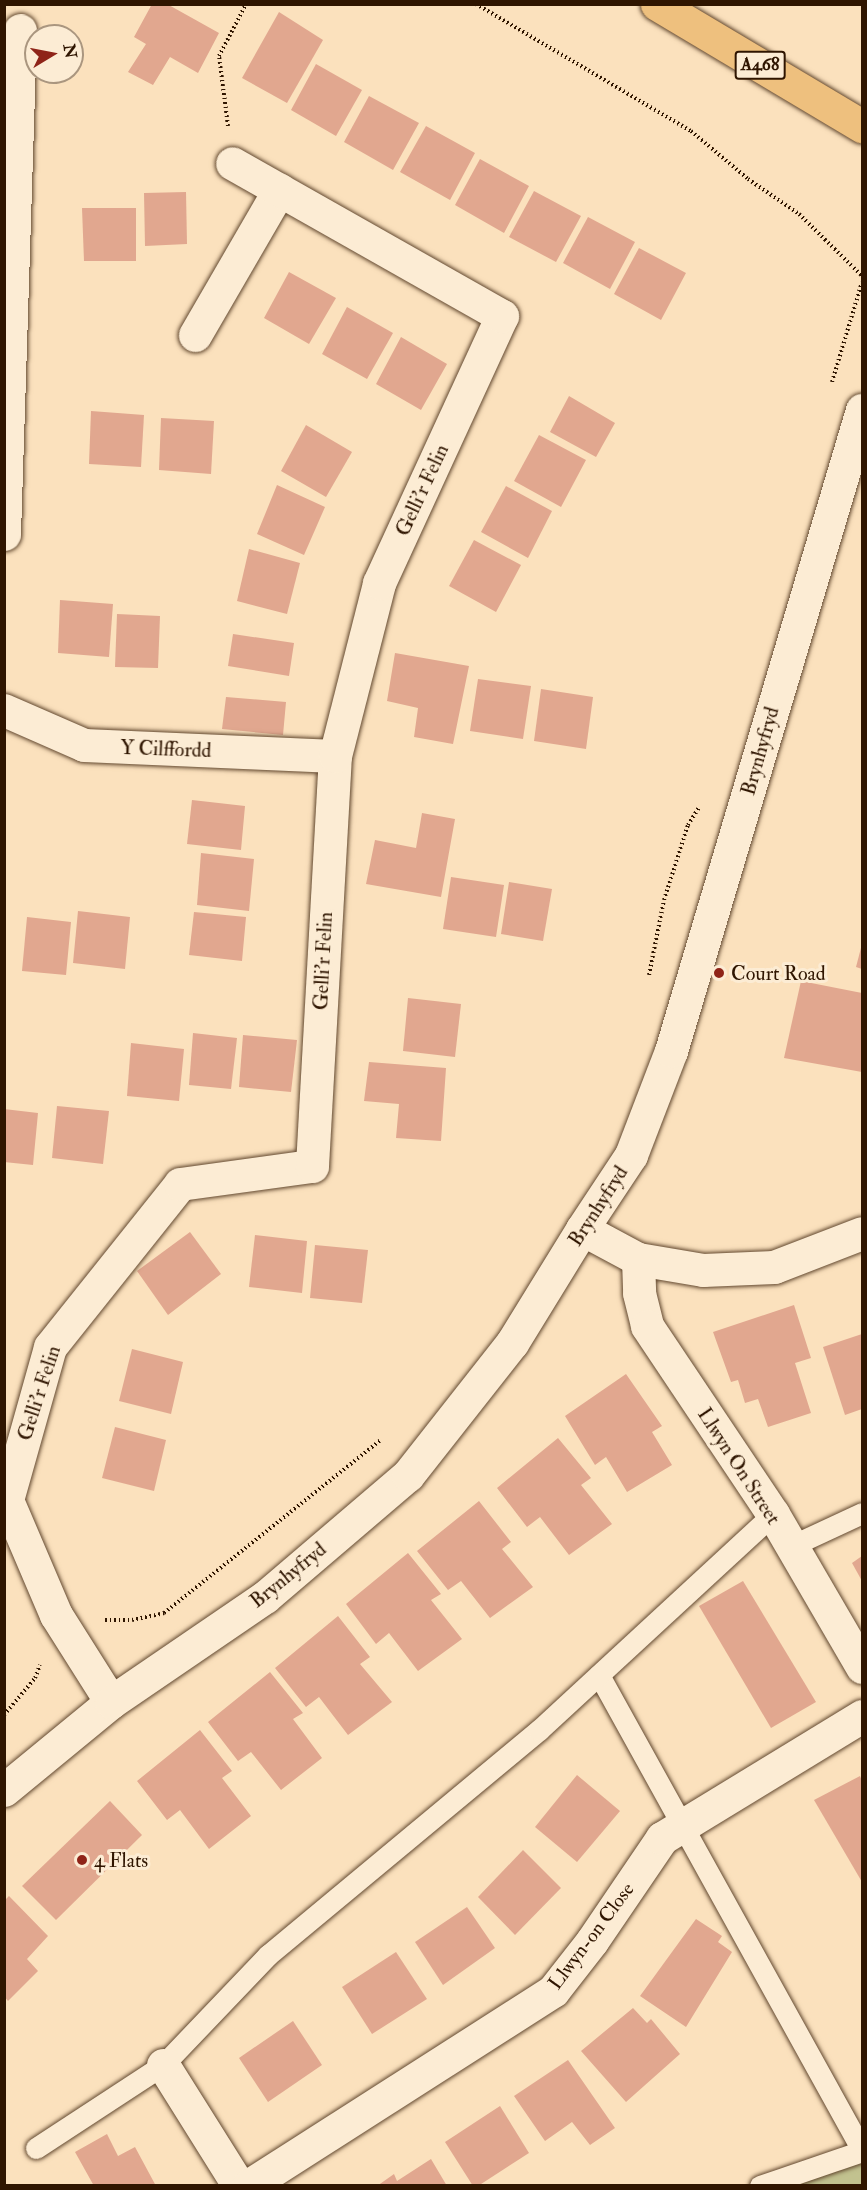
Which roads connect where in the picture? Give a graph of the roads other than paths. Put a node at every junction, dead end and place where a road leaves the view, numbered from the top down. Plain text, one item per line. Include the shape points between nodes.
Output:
1 (657, 4) edge
2 (20, 30) dead end
3 (862, 126) edge
4 (232, 163) road end
5 (279, 190) junction
6 (195, 335) dead end
7 (862, 410) edge
8 (4, 534) edge
9 (4, 710) edge
10 (335, 756) junction
11 (582, 1228) junction
12 (862, 1233) edge
13 (638, 1259) junction
14 (862, 1513) edge
15 (772, 1514) junction
16 (791, 1546) junction
17 (862, 1667) edge
18 (599, 1675) junction
19 (111, 1702) junction
20 (862, 1716) edge
21 (4, 1790) edge
22 (683, 1825) junction
23 (164, 2065) junction
24 (36, 2148) dead end
25 (862, 2151) edge
26 (239, 2186) edge
27 (248, 2186) edge
28 (760, 2186) edge

1 - 3 main road, A468
2 - 8 street
4 - 5 street, Gelli'r Felin
5 - 6 street
5 - 10 street, Gelli'r Felin via 502,316 379,583
7 - 11 street, Brynhyfryd via 672,1051 632,1155
9 - 10 street, Y Cilffordd via 84,745
10 - 19 street, Gelli'r Felin via 312,1166 180,1184 50,1347 7,1500 56,1615
11 - 13 street
11 - 19 street, Brynhyfryd via 512,1343 408,1475 265,1597
12 - 13 street via 774,1267 703,1270
13 - 15 street, Llwyn On Street via 639,1293 647,1326
14 - 16 lane
15 - 16 street, Llwyn On Street
15 - 18 lane
16 - 17 street, Llwyn On Street
18 - 22 lane
18 - 23 lane via 539,1730 268,1955
19 - 21 street, Brynhyfryd
20 - 22 street, Llwyn-on Close
22 - 25 lane
22 - 27 street, Llwyn-on Close via 662,1838 553,1991
23 - 24 lane
23 - 26 street
25 - 28 lane

